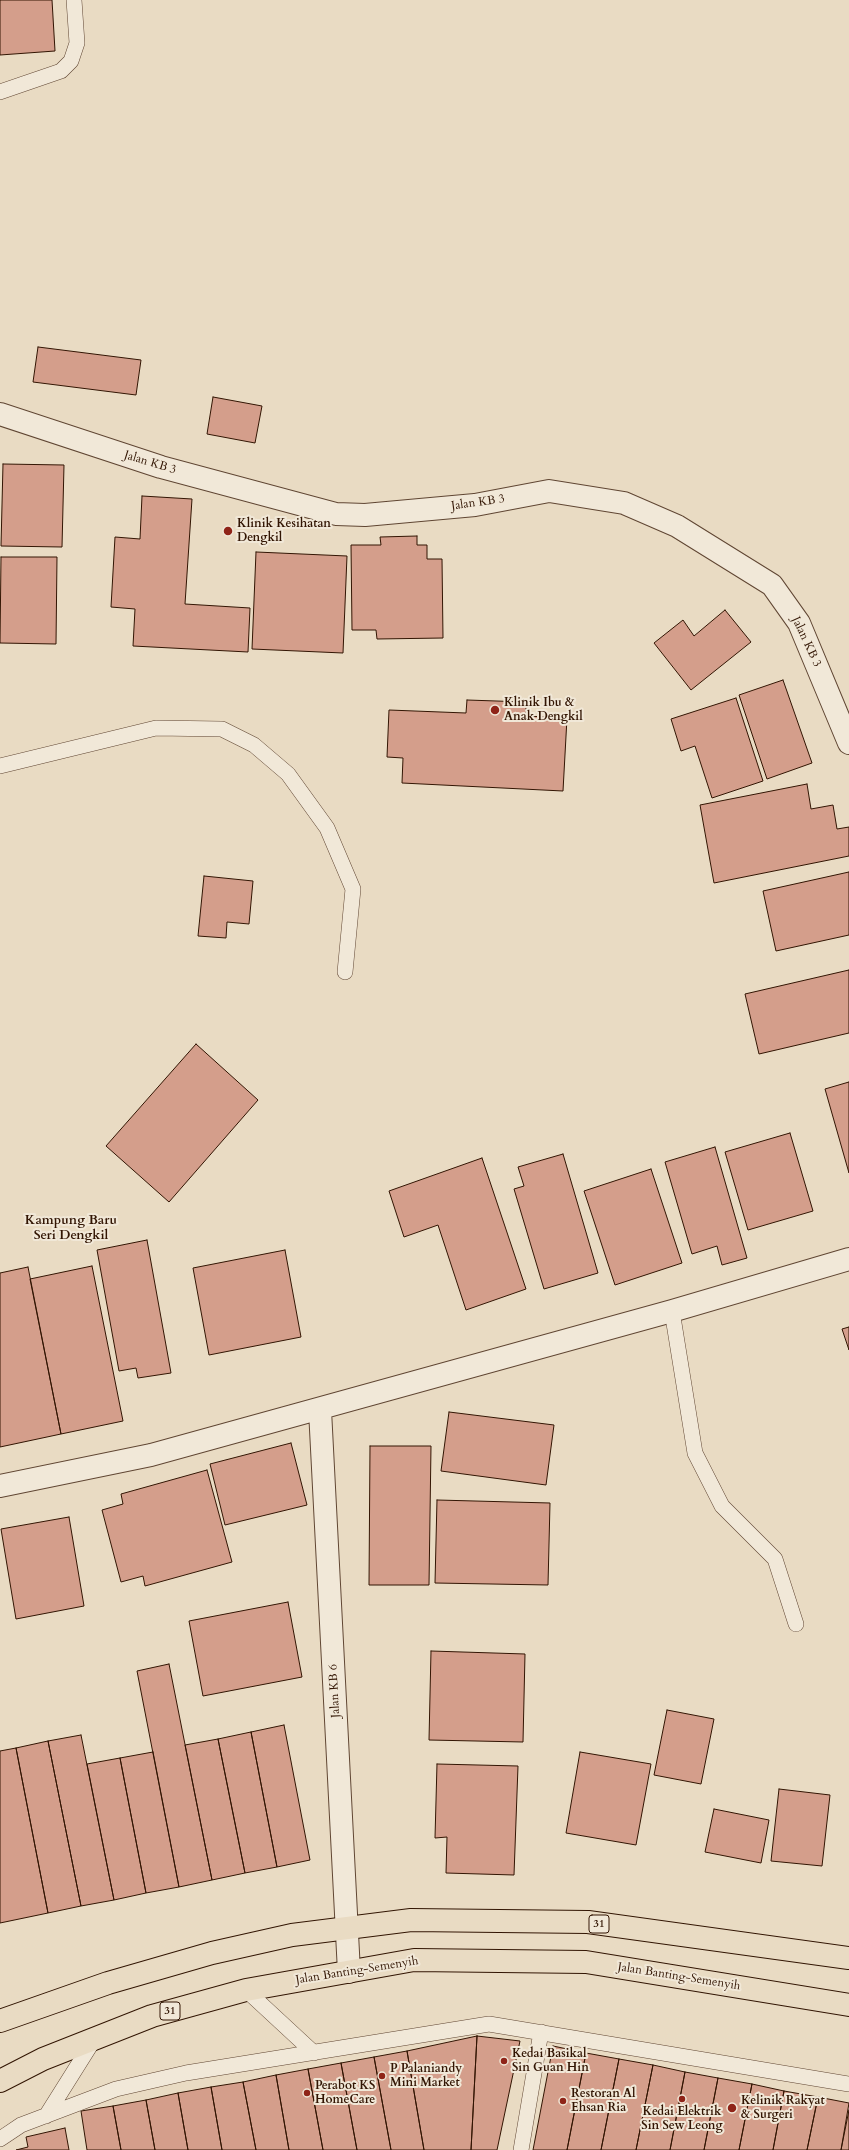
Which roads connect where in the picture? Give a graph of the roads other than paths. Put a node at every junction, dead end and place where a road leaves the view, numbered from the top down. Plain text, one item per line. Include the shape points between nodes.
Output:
1 (74, 0) edge
2 (0, 92) edge
3 (0, 414) edge
4 (849, 743) edge
5 (0, 766) edge
6 (345, 972) dead end
7 (849, 1259) edge
8 (672, 1311) junction
9 (320, 1410) junction
10 (0, 1486) edge
11 (796, 1624) dead end
12 (348, 1928) junction
13 (849, 1958) edge
14 (349, 1972) junction
15 (246, 1990) junction
16 (849, 2005) edge
17 (0, 2021) edge
18 (541, 2032) junction
19 (95, 2038) junction
20 (314, 2053) junction
21 (0, 2081) edge
22 (849, 2084) edge
23 (46, 2116) junction
24 (0, 2139) edge
25 (521, 2150) edge

1 - 2 lane via 77,43 71,61 61,72
3 - 4 street, Jalan KB 3 via 161,467 336,514 365,515 475,505 549,491 624,503 677,526 772,586 799,623
5 - 6 lane via 156,728 222,728 254,745 288,774 327,828 353,889
7 - 8 street
8 - 9 street
8 - 11 lane via 695,1453 722,1506 775,1559
9 - 10 street via 151,1455
9 - 12 street, Jalan KB 6
12 - 13 main road, 31 via 411,1920 588,1922
12 - 14 street, Jalan KB 6
12 - 17 main road, 31 via 292,1934 212,1953 108,1983
14 - 15 main road, Jalan Banting-Semenyih / 31
14 - 16 main road, Jalan Banting-Semenyih / 31 via 414,1960 586,1962
15 - 19 main road, Jalan Banting-Semenyih / 31 via 152,2016
15 - 20 lane
18 - 20 lane via 489,2024
18 - 22 lane
18 - 25 lane
19 - 21 main road, Jalan Banting-Semenyih / 31 via 43,2059
19 - 23 lane
20 - 23 lane via 186,2073 116,2089
23 - 24 lane via 21,2125

